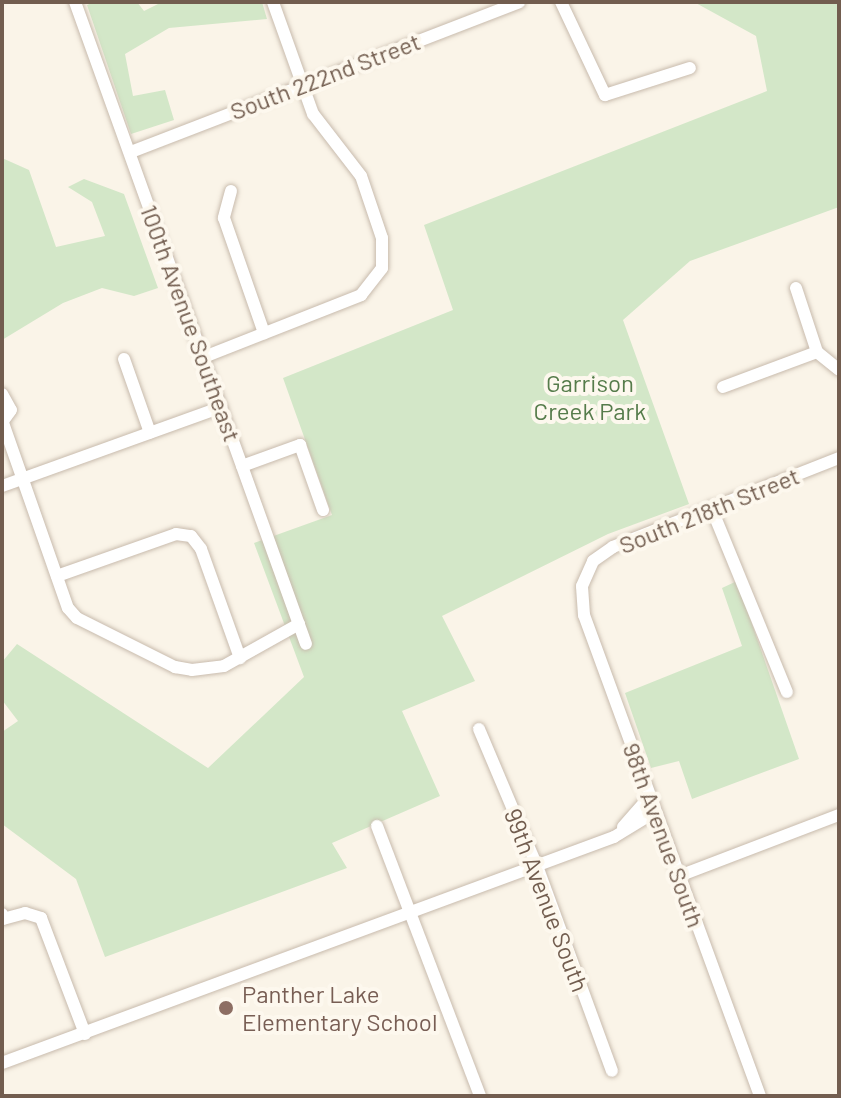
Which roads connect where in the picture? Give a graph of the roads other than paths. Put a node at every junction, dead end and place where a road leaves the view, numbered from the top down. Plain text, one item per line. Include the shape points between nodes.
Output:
1 (75, 2) edge
2 (273, 2) edge
3 (519, 2) edge
4 (561, 2) edge
5 (690, 68) dead end
6 (301, 85) junction
7 (131, 152) junction
8 (231, 191) dead end
9 (796, 288) dead end
10 (264, 333) junction
11 (817, 352) junction
12 (204, 357) junction
13 (124, 359) dead end
14 (839, 370) edge
15 (723, 387) dead end
16 (2, 394) edge
17 (221, 407) junction
18 (2, 421) edge
19 (150, 433) junction
20 (839, 458) edge
21 (242, 466) junction
22 (22, 479) junction
23 (2, 486) edge
24 (711, 507) junction
25 (323, 510) dead end
26 (586, 572) joint
27 (57, 576) junction
28 (299, 624) junction
29 (306, 644) dead end
30 (240, 658) junction
31 (787, 692) dead end
32 (479, 729) dead end
33 (650, 796) junction
34 (655, 812) junction
35 (839, 815) edge
36 (377, 826) dead end
37 (592, 845) junction
38 (537, 866) junction
39 (679, 876) junction
40 (411, 914) junction
41 (2, 917) edge
42 (85, 1034) junction
43 (2, 1063) edge
44 (612, 1071) dead end
45 (480, 1096) edge
46 (760, 1096) edge

1 - 7 street, 100th Avenue Southeast
2 - 6 street
3 - 6 street, South 222nd Street
4 - 5 street via 605,95
6 - 7 street, South 222nd Street
6 - 10 street via 317,119 357,168 382,238 382,268 361,295
7 - 12 street, 100th Avenue Southeast
8 - 10 street via 224,218
9 - 11 street
10 - 12 street
11 - 14 street
11 - 15 street
12 - 17 street, 100th Avenue Southeast
13 - 19 street
16 - 18 street via 11,410
17 - 19 street
17 - 21 street, 100th Avenue Southeast
18 - 22 street
19 - 22 street
20 - 24 street, South 218th Street
21 - 25 street via 300,445
21 - 28 street, 100th Avenue Southeast
22 - 23 street
22 - 27 street
24 - 26 street, South 218th Street via 604,552
24 - 31 street
26 - 33 street, 98th Avenue South via 584,615
27 - 30 street via 77,618 182,669 212,669
27 - 30 street via 184,534 201,549
28 - 29 street, 100th Avenue Southeast
28 - 30 street
32 - 38 street, 99th Avenue South
33 - 34 street, 98th Avenue South
33 - 37 street via 625,826
34 - 37 street
34 - 39 street, 98th Avenue South
35 - 39 street
36 - 40 street
37 - 38 street
38 - 40 street
38 - 44 street, 99th Avenue South
39 - 46 street, 98th Avenue South
40 - 42 street
40 - 45 street
41 - 42 street via 25,913 41,918
42 - 43 street

